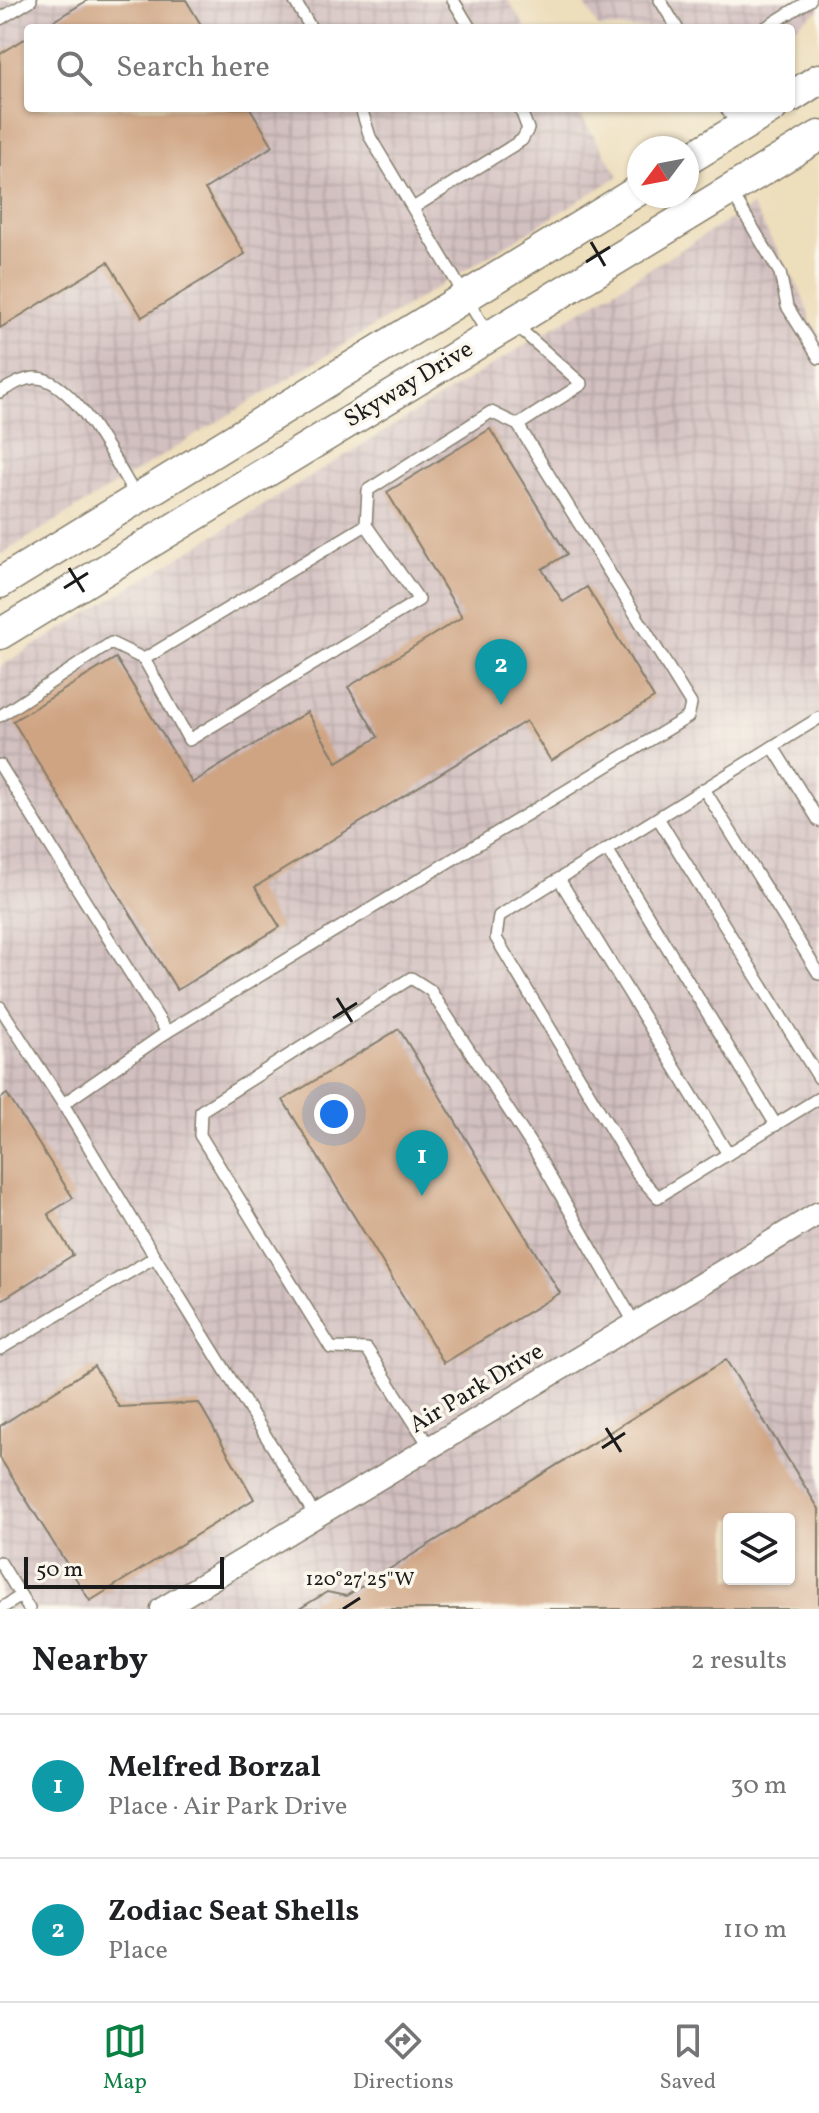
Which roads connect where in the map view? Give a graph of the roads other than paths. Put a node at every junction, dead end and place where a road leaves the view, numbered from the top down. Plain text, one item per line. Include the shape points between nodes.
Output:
1 (31, 0) edge
2 (294, 0) edge
3 (453, 0) edge
4 (660, 0) edge
5 (810, 0) edge
6 (0, 19) edge
7 (309, 24) edge
8 (468, 24) edge
9 (675, 24) edge
10 (771, 24) edge
11 (819, 79) edge
12 (795, 94) edge
13 (362, 112) edge
14 (522, 112) edge
15 (756, 112) edge
16 (733, 118) edge
17 (819, 136) edge
18 (699, 149) edge
19 (730, 190) junction
20 (627, 197) edge
21 (413, 208) junction
22 (465, 297) junction
23 (501, 329) junction
24 (819, 358) edge
25 (0, 392) edge
26 (518, 425) junction
27 (138, 498) junction
28 (366, 525) junction
29 (0, 583) edge
30 (0, 634) edge
31 (144, 659) junction
32 (0, 716) edge
33 (819, 718) edge
34 (773, 747) junction
35 (0, 765) edge
36 (704, 789) junction
37 (658, 818) junction
38 (819, 821) edge
39 (607, 849) junction
40 (559, 879) junction
41 (819, 974) edge
42 (0, 1007) edge
43 (167, 1032) junction
44 (819, 1078) edge
45 (819, 1098) edge
46 (63, 1104) junction
47 (776, 1125) junction
48 (728, 1154) junction
49 (819, 1213) edge
50 (155, 1257) junction
51 (635, 1324) junction
52 (0, 1349) edge
53 (430, 1447) junction
54 (316, 1517) junction
55 (0, 1562) edge
56 (21, 1596) junction
57 (0, 1609) edge
58 (29, 1609) edge
59 (162, 1609) edge

1 - 6 lane
2 - 7 lane
3 - 8 lane
4 - 9 lane
5 - 10 lane
11 - 12 main road
13 - 21 lane via 370,137
14 - 21 lane via 528,129 522,140
15 - 16 main road
16 - 18 main road
17 - 19 main road, Skyway Drive
19 - 23 main road, Skyway Drive
19 - 24 lane via 780,273 787,306
20 - 22 main road, Skyway Drive
21 - 22 lane
22 - 23 lane
22 - 27 main road, Skyway Drive
23 - 26 lane via 582,384
23 - 30 main road, Skyway Drive
25 - 27 lane via 37,377 74,398
26 - 28 lane via 491,412 368,490
26 - 43 lane via 691,704 688,717
27 - 29 main road, Skyway Drive
28 - 31 lane
28 - 31 lane via 419,600 189,740
31 - 32 lane via 111,643
33 - 34 lane
34 - 36 lane
34 - 38 lane
35 - 43 lane
36 - 37 lane
36 - 41 lane
37 - 39 lane
37 - 44 lane
39 - 40 lane
39 - 47 lane
40 - 48 lane
40 - 48 lane via 499,916 496,938 638,1175 658,1197
42 - 46 lane
43 - 46 lane
45 - 47 lane
46 - 50 lane
47 - 48 lane
49 - 51 street, Air Park Drive
50 - 52 lane
50 - 54 lane
51 - 53 street, Air Park Drive
51 - 53 lane via 534,1149 430,990 411,978 201,1111 200,1135 331,1348 367,1349
53 - 54 street, Air Park Drive
54 - 59 street, Air Park Drive
55 - 56 lane
56 - 57 lane
56 - 58 lane

